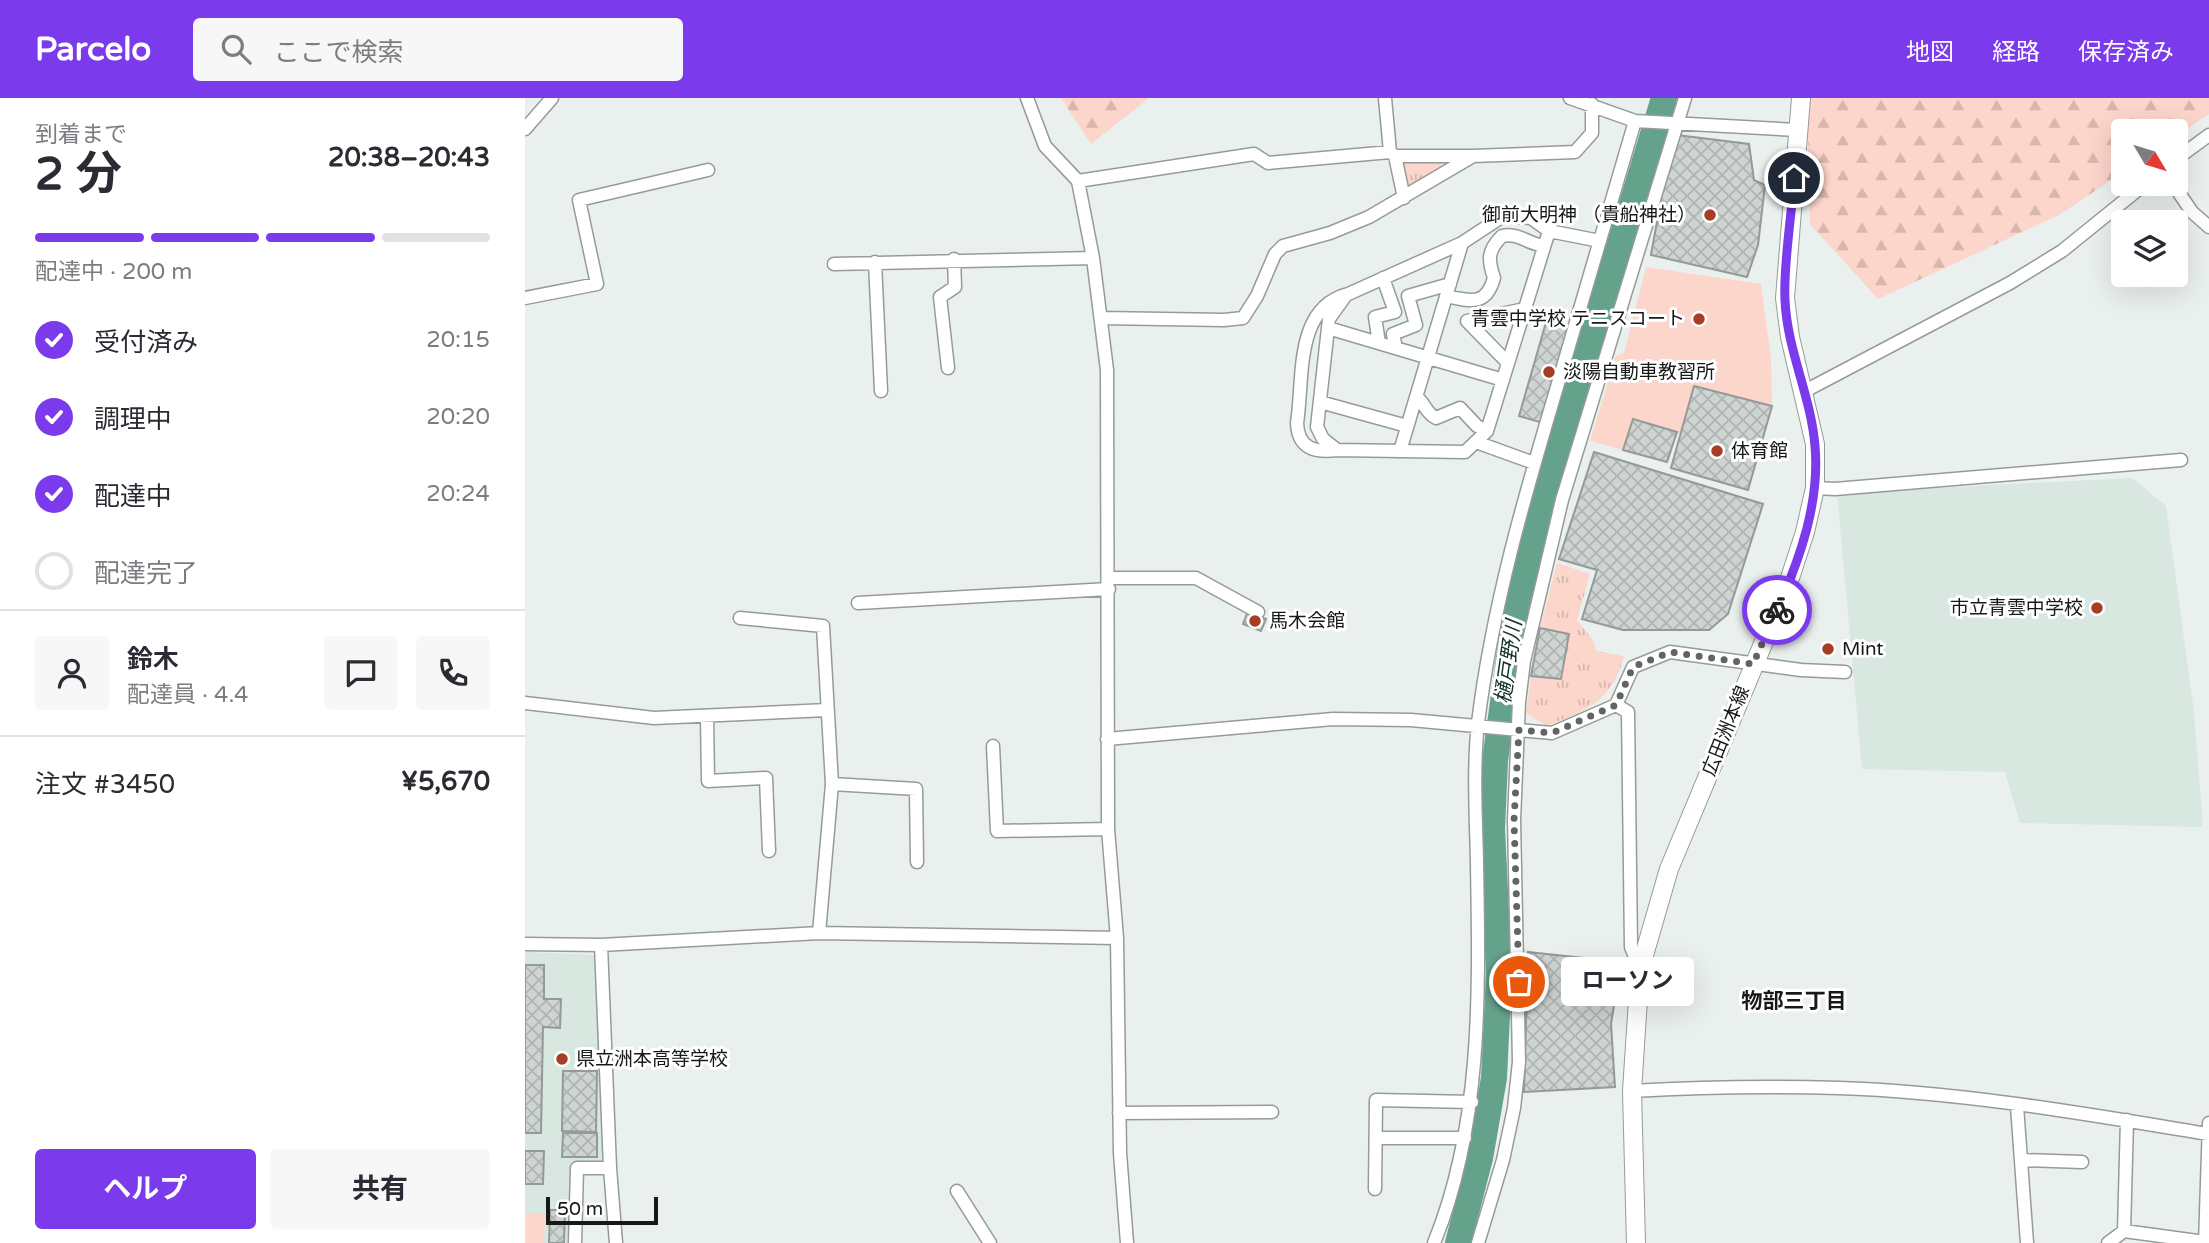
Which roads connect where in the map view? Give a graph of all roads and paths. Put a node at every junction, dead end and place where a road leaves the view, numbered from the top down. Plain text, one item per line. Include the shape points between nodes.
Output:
1 (552, 98) edge
2 (1027, 98) edge
3 (1385, 98) edge
4 (1570, 98) edge
5 (1685, 98) edge
6 (1801, 98) edge
7 (1592, 104) junction
8 (1635, 121) junction
9 (1677, 122) junction
10 (525, 129) edge
11 (1798, 130) junction
12 (2209, 135) edge
13 (2188, 150) edge
14 (1392, 154) junction
15 (1473, 156) junction
16 (708, 170) dead end
17 (1078, 181) junction
18 (2130, 196) edge
19 (2181, 196) edge
20 (1404, 198) junction
21 (2209, 227) edge
22 (1549, 231) junction
23 (1600, 241) junction
24 (1462, 243) junction
25 (1544, 246) junction
26 (1093, 258) junction
27 (954, 259) junction
28 (874, 262) junction
29 (834, 264) dead end
30 (1383, 278) junction
31 (1448, 290) junction
32 (1349, 293) junction
33 (525, 298) edge
34 (1525, 309) junction
35 (1101, 318) junction
36 (1328, 328) junction
37 (1379, 343) junction
38 (1397, 348) junction
39 (1428, 357) junction
40 (1509, 363) junction
41 (948, 369) dead end
42 (1503, 380) junction
43 (881, 391) dead end
44 (1803, 392) junction
45 (1416, 397) junction
46 (1319, 402) junction
47 (1407, 426) junction
48 (1487, 431) junction
49 (1476, 442) junction
50 (1336, 450) junction
51 (1400, 451) junction
52 (2181, 460) dead end
53 (1534, 463) junction
54 (1815, 488) junction
55 (1109, 584) junction
56 (858, 603) dead end
57 (1258, 612) dead end
58 (740, 618) dead end
59 (1753, 664) junction
60 (1845, 672) dead end
61 (525, 703) edge
62 (1616, 705) junction
63 (827, 710) junction
64 (707, 716) junction
65 (1478, 727) junction
66 (1519, 730) junction
67 (1107, 739) junction
68 (993, 746) dead end
69 (832, 785) junction
70 (1108, 829) junction
71 (769, 851) dead end
72 (917, 862) dead end
73 (819, 933) junction
74 (1117, 937) junction
75 (525, 944) edge
76 (601, 945) junction
77 (1640, 969) junction
78 (1632, 1090) junction
79 (1472, 1101) junction
80 (2017, 1106) junction
81 (1272, 1112) dead end
82 (1119, 1113) junction
83 (2127, 1120) junction
84 (2208, 1128) edge
85 (1376, 1138) junction
86 (1465, 1138) junction
87 (2021, 1160) junction
88 (2082, 1162) dead end
89 (610, 1168) junction
90 (1375, 1189) dead end
91 (957, 1191) dead end
92 (2124, 1231) junction
93 (575, 1243) edge
94 (616, 1243) edge
95 (990, 1243) edge
96 (1127, 1243) edge
97 (1434, 1243) edge
98 (1478, 1243) edge
99 (1636, 1243) edge
100 (2027, 1243) edge
101 (2108, 1243) edge
102 (2205, 1243) edge

1 - 10 street
2 - 17 street via 1045,146
3 - 14 street
4 - 7 street
5 - 9 street
6 - 11 main road, 広田洲本線
7 - 8 street
7 - 15 street via 1592,133 1574,152
8 - 9 street
8 - 23 street
9 - 11 street
9 - 66 street via 1562,500 1524,661
11 - 44 main road, 広田洲本線 via 1785,298
12 - 13 street
14 - 15 street
14 - 17 street via 1268,163 1254,154
14 - 20 street
15 - 20 street
16 - 33 street via 579,200 597,284
17 - 26 street
18 - 44 street via 2062,251 2010,283
19 - 21 street
20 - 35 street via 1348,227 1283,246 1243,318
22 - 23 street
22 - 24 street via 1531,218 1503,216
22 - 25 street
23 - 53 street
24 - 30 street
24 - 31 street
25 - 31 street via 1522,237 1502,236 1490,251 1494,278 1487,295 1469,303
25 - 34 street
26 - 27 street
26 - 35 street
27 - 28 street
27 - 41 street via 955,287 940,297
28 - 29 street
28 - 43 street
30 - 32 street
30 - 37 street via 1395,312 1375,317
31 - 38 street via 1408,296 1416,325 1393,334
31 - 39 street
32 - 36 street via 1329,319
32 - 50 street via 1329,299 1309,328 1297,423 1298,437 1305,446 1318,452
34 - 40 street
34 - 40 street via 1467,321
35 - 55 street via 1107,370
36 - 37 street
36 - 46 street
37 - 38 street
38 - 39 street
39 - 42 street
39 - 45 street
40 - 42 street
42 - 48 street
44 - 54 main road, 広田洲本線 via 1815,444
45 - 47 street
45 - 48 street via 1436,418 1460,408
46 - 47 street
46 - 50 street via 1317,427
47 - 51 street
48 - 49 street
49 - 51 street via 1465,452
49 - 53 street
50 - 51 street
52 - 54 street
53 - 65 street via 1500,587
54 - 59 main road, 広田洲本線 via 1788,584
55 - 56 street
55 - 57 street via 1196,578
55 - 67 street
58 - 63 street via 823,626
59 - 60 street
59 - 62 street via 1670,652 1633,667
59 - 77 main road, 広田洲本線 via 1669,869
61 - 64 street via 655,718
62 - 66 street via 1552,733
62 - 77 street via 1628,712 1630,947
63 - 64 street
63 - 69 street
64 - 71 street via 708,781 765,778
65 - 66 street
65 - 67 street via 1333,719
65 - 79 street
66 - 98 street via 1514,820 1519,1062 1503,1160
67 - 70 street
68 - 70 street via 997,831
69 - 72 street via 916,789
69 - 73 street
70 - 74 street
73 - 74 street
73 - 76 street
74 - 82 street
75 - 76 street
76 - 89 street
77 - 78 main road, 広田洲本線
78 - 80 street via 1841,1088
78 - 99 main road, 広田洲本線
79 - 85 street via 1377,1100
79 - 86 street
80 - 83 street
80 - 87 street
81 - 82 street
82 - 96 street
83 - 84 street
83 - 92 street
84 - 102 street
85 - 86 street
85 - 90 street
86 - 97 street via 1448,1208
87 - 88 street
87 - 100 street
89 - 93 street via 577,1168
89 - 94 street
91 - 95 street
92 - 101 street
92 - 102 street

